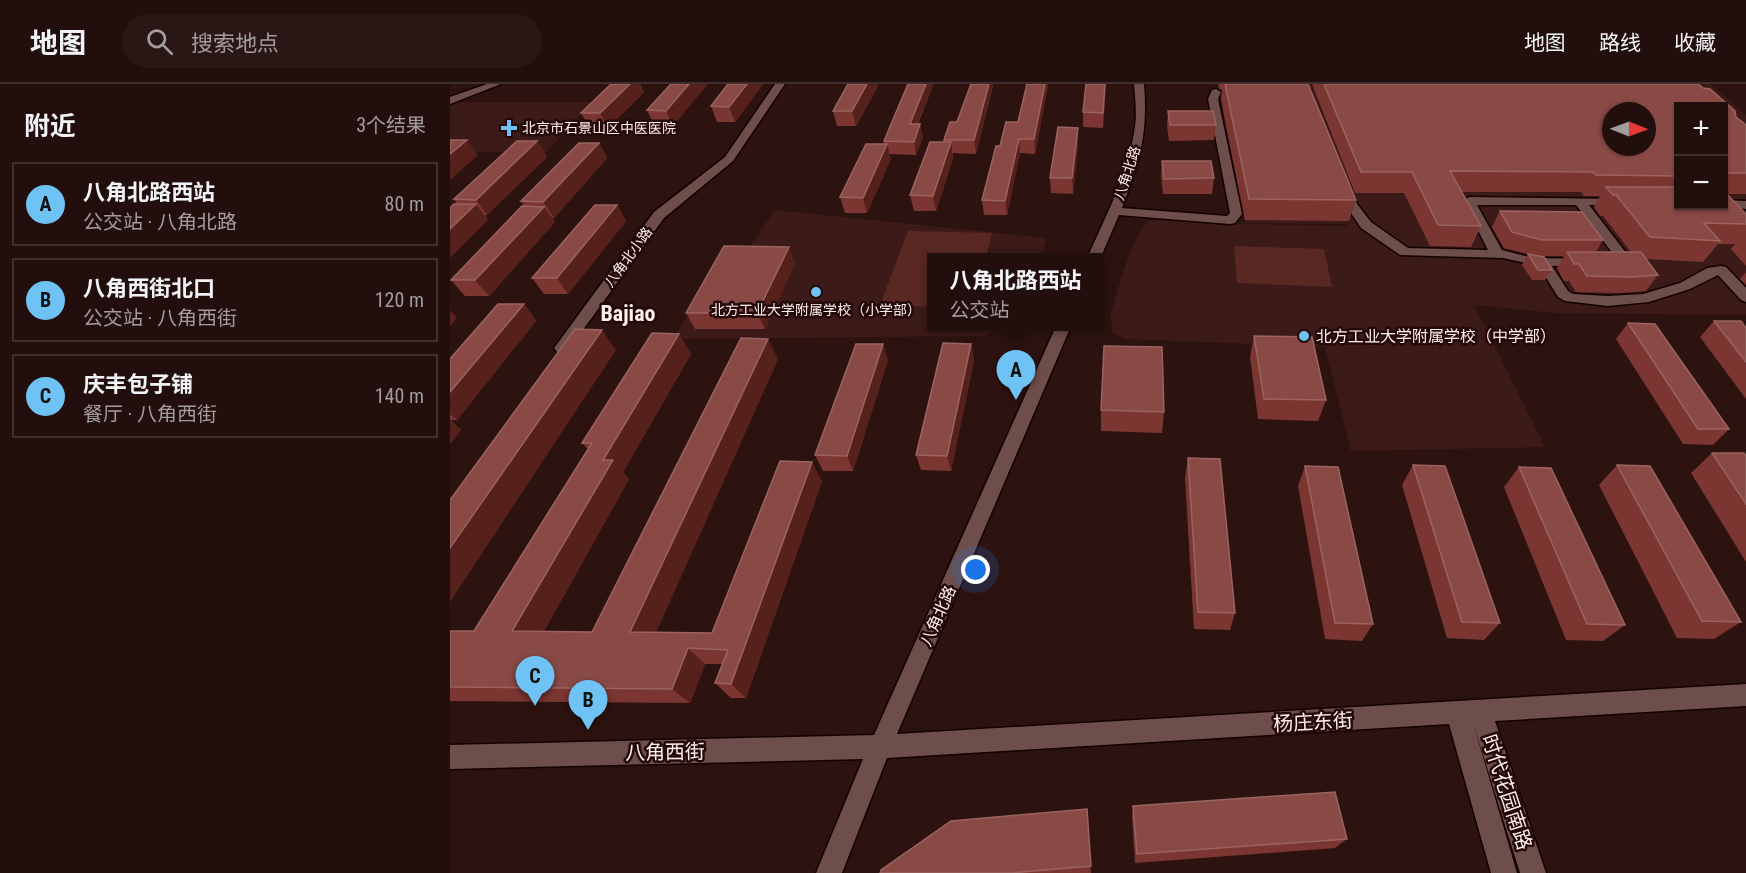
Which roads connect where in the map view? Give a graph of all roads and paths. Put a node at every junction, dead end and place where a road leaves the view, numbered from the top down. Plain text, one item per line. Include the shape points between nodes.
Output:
1 (496, 84) edge
2 (780, 84) edge
3 (1139, 84) edge
4 (1216, 92) dead end
5 (450, 101) edge
6 (1338, 171) edge
7 (1580, 201) junction
8 (1635, 202) edge
9 (1728, 204) edge
10 (1746, 205) edge
11 (1115, 211) junction
12 (1096, 253) edge
13 (1497, 253) junction
14 (1543, 262) junction
15 (1746, 297) edge
16 (1062, 331) edge
17 (554, 359) edge
18 (1746, 695) edge
19 (1469, 713) junction
20 (881, 747) junction
21 (450, 757) edge
22 (829, 873) edge
23 (1504, 873) edge
24 (1533, 873) edge

1 - 5 street
2 - 17 street, 八角北小路 via 729,159 659,214
3 - 11 street, 八角北路 via 1139,137
4 - 11 street via 1213,99 1236,214 1230,220
6 - 13 street via 1351,204 1366,225 1405,252
7 - 8 street
7 - 13 street via 1469,201
7 - 14 street via 1627,263
9 - 10 street
11 - 12 street, 八角北路
13 - 14 street
14 - 15 street via 1563,294 1570,298 1644,298 1721,270
16 - 20 street, 八角北路
18 - 19 street, 杨庄东街
19 - 20 street, 杨庄东街
19 - 23 street, 时代花园南路
19 - 24 street, 时代花园南路
20 - 21 street, 八角西街
20 - 22 street, 八角北路

